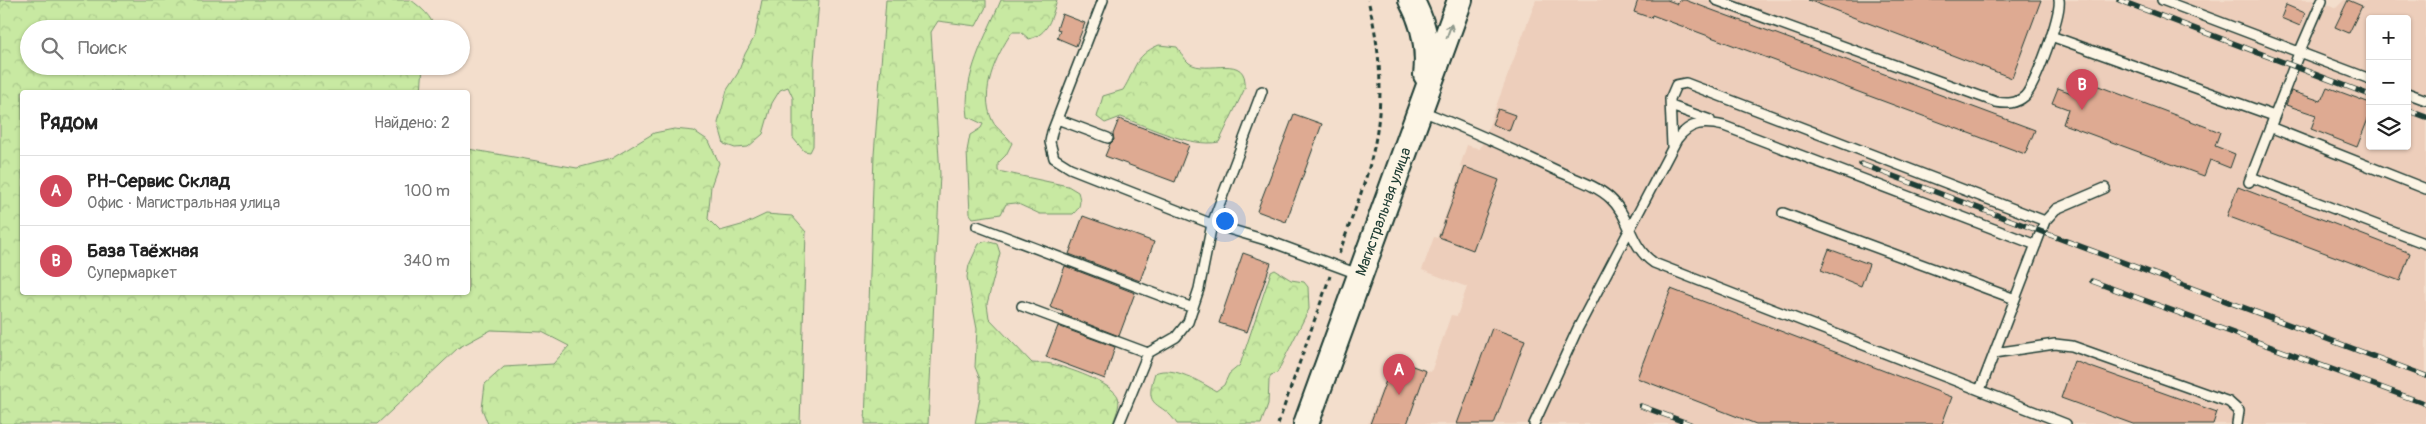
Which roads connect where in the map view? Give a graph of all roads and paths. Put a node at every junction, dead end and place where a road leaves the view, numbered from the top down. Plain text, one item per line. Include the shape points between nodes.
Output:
1 (1103, 0) edge
2 (1368, 0) edge
3 (1411, 0) edge
4 (1460, 0) edge
5 (1716, 0) edge
6 (2059, 0) edge
7 (2162, 0) edge
8 (2322, 0) edge
9 (2051, 36) junction
10 (2299, 53) junction
11 (2366, 78) edge
12 (1262, 91) dead end
13 (2411, 94) edge
14 (2426, 100) edge
15 (1671, 106) junction
16 (1419, 110) junction
17 (2274, 116) junction
18 (1057, 119) junction
19 (1724, 126) junction
20 (2270, 127) junction
21 (1108, 138) dead end
22 (1672, 149) junction
23 (2105, 188) dead end
24 (2426, 189) edge
25 (1783, 213) dead end
26 (2045, 221) junction
27 (1212, 224) junction
28 (977, 226) dead end
29 (1629, 230) junction
30 (2426, 244) edge
31 (2036, 245) junction
32 (1335, 265) junction
33 (1361, 275) junction
34 (2015, 298) junction
35 (1022, 306) dead end
36 (1193, 308) junction
37 (1148, 353) junction
38 (1994, 353) junction
39 (1980, 390) junction
40 (1119, 424) edge
41 (1278, 424) edge
42 (1306, 424) edge
43 (1534, 424) edge
44 (2066, 424) edge
45 (2237, 424) edge

1 - 18 lane
2 - 32 path via 1380,69 1377,133 1368,174
3 - 16 main road via 1418,13 1428,57
16 -> 4 main road, Магистральная улица
5 - 9 lane via 2007,104 2016,102 2032,88
6 - 9 lane via 2058,17
7 - 10 lane
8 - 10 lane
9 - 17 lane
10 - 11 lane
10 - 17 lane
12 - 27 lane
13 - 14 lane
15 - 19 lane
15 - 22 lane
15 - 26 lane via 1670,99 1676,85 1686,83
16 - 29 lane via 1503,144 1604,193 1618,207
16 - 33 main road, Магистральная улица
17 - 20 lane
18 - 21 lane
18 - 27 lane via 1050,142 1051,152 1059,162
19 - 22 lane via 1706,122 1689,126
19 - 31 lane
20 - 24 lane
20 - 30 lane via 2250,180
22 - 29 lane
23 - 26 lane via 2056,209
25 - 34 lane
26 - 31 lane
27 - 32 lane
27 - 36 lane
28 - 36 lane
29 - 39 lane via 1644,256 1654,263
29 - 43 lane via 1578,328
31 - 34 lane
32 - 33 lane
32 - 41 path
33 - 42 main road, Магистральная улица
34 - 38 lane
35 - 37 lane
36 - 37 lane via 1183,331
37 - 40 lane
38 - 39 lane
38 - 45 lane via 2055,344 2072,346 2229,402 2239,411
39 - 44 lane

